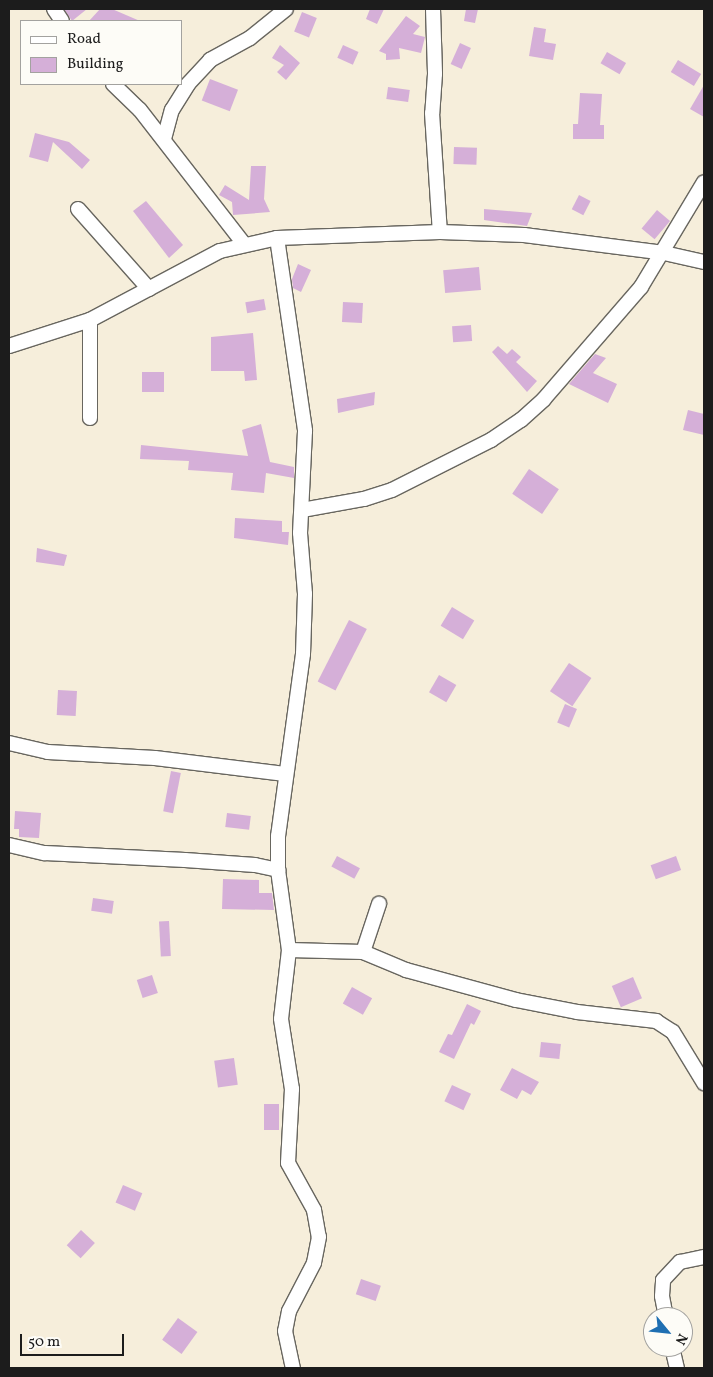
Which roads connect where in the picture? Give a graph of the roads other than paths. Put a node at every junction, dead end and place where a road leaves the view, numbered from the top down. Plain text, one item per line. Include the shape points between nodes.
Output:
1 (54, 9) edge
2 (286, 9) edge
3 (433, 9) edge
4 (61, 20) edge
5 (114, 85) edge
6 (164, 139) junction
7 (704, 182) edge
8 (78, 209) dead end
9 (440, 232) junction
10 (277, 238) junction
11 (244, 244) junction
12 (664, 253) junction
13 (704, 262) edge
14 (149, 289) junction
15 (90, 320) junction
16 (9, 346) edge
17 (90, 418) dead end
18 (302, 510) junction
19 (9, 743) edge
20 (285, 774) junction
21 (9, 845) edge
22 (278, 870) junction
23 (379, 904) dead end
24 (289, 950) junction
25 (364, 952) junction
26 (704, 1084) edge
27 (704, 1258) edge
28 (664, 1307) edge
29 (293, 1368) edge

1 - 4 street
2 - 6 street via 250,38 210,60 188,84 172,110
3 - 9 street via 436,35 432,112
5 - 6 street
6 - 11 street
7 - 12 street
8 - 14 street
9 - 10 street
9 - 12 street via 524,235
10 - 11 street
10 - 18 street via 305,431
11 - 14 street via 220,250
12 - 13 street
12 - 18 street via 614,320 544,399 521,420 490,440 392,490 364,499
14 - 15 street
15 - 16 street
15 - 17 street
18 - 20 street via 303,654
19 - 20 street via 48,752 155,758
20 - 22 street
21 - 22 street via 45,853 255,865
22 - 24 street
23 - 25 street
24 - 25 street
24 - 29 street via 281,1020 292,1089 288,1163 314,1210 319,1237 314,1263 289,1311 285,1331
25 - 26 street via 406,970 516,1000 577,1012 656,1021 673,1032
27 - 28 street via 680,1262 663,1280

